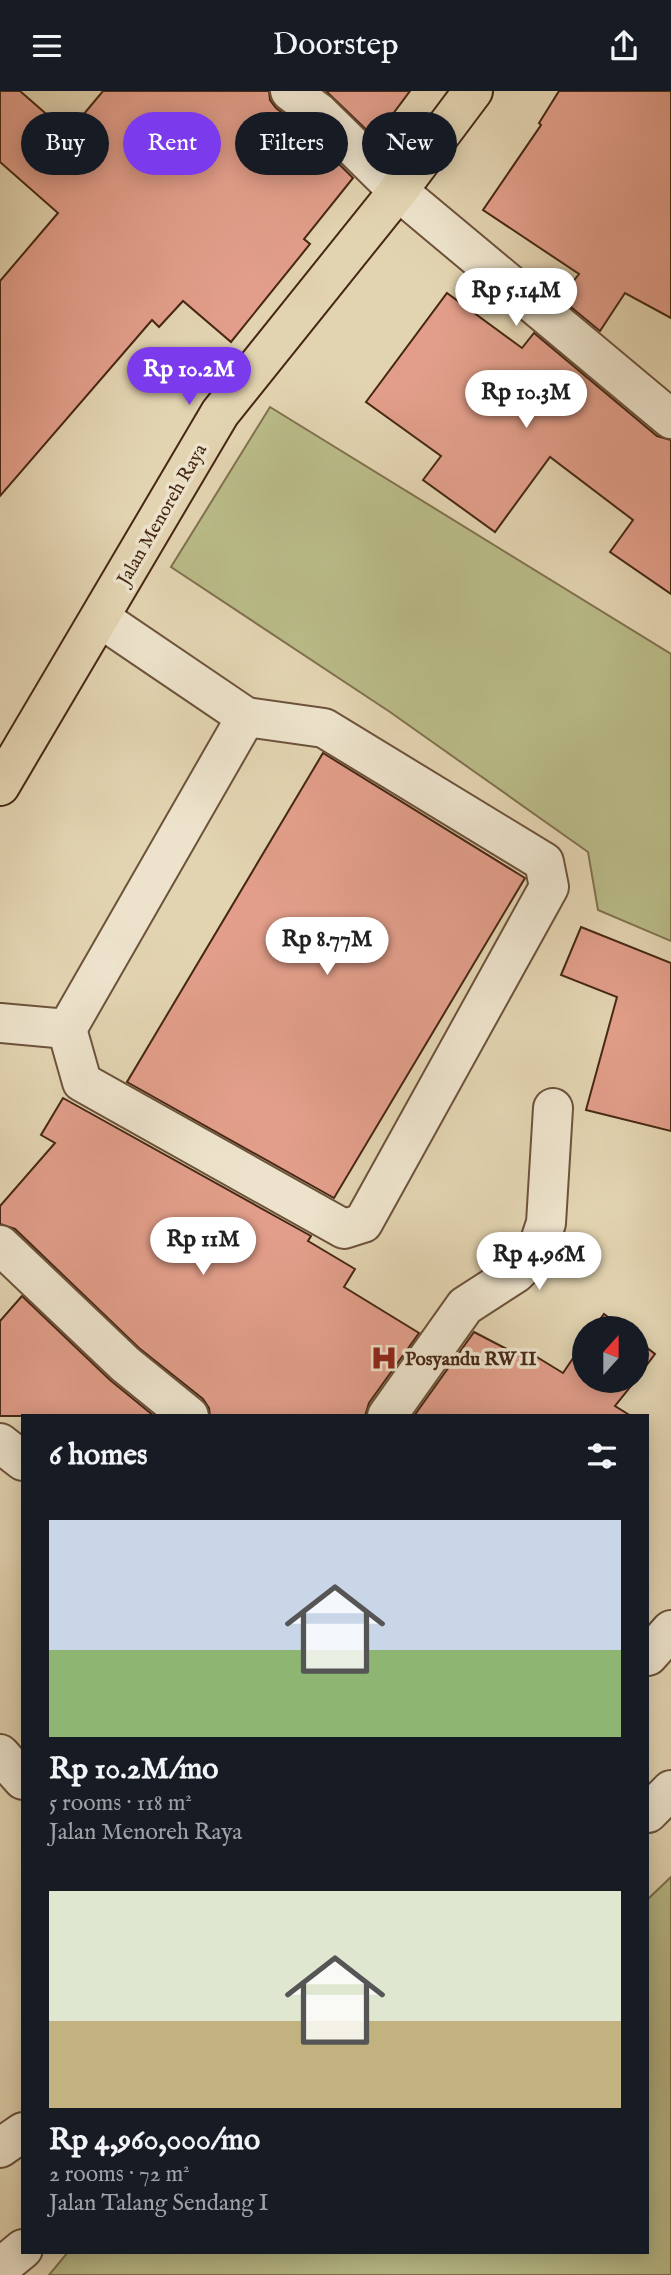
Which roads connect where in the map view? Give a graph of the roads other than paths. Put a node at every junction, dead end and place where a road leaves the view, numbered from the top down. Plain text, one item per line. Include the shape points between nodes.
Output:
1 (290, 91) edge
2 (473, 91) edge
3 (398, 191) junction
4 (671, 419) edge
5 (100, 618) junction
6 (246, 717) junction
7 (0, 786) edge
8 (0, 1023) edge
9 (67, 1029) junction
10 (553, 1108) dead end
11 (0, 1245) edge
12 (187, 1414) edge
13 (388, 1414) edge
14 (0, 1443) edge
15 (21, 1459) edge
16 (671, 1630) edge
17 (649, 1655) edge
18 (0, 1754) edge
19 (21, 1778) edge
20 (671, 1790) edge
21 (649, 1812) edge
22 (21, 2132) edge
23 (0, 2148) edge
24 (21, 2251) edge
25 (0, 2268) edge

1 - 3 street via 319,113
2 - 3 main road, Jalan Menoreh Raya
3 - 4 street
3 - 5 main road, Jalan Menoreh Raya via 220,413
5 - 6 street
5 - 7 main road, Jalan Menoreh Raya
6 - 9 street
6 - 9 street via 324,729 544,862 549,887 363,1223 344,1229 82,1082
8 - 9 street
10 - 13 street via 546,1223 537,1253 516,1273 465,1306
11 - 12 street via 125,1364
14 - 15 street
16 - 17 street
18 - 19 street
20 - 21 street
22 - 23 street
24 - 25 street

